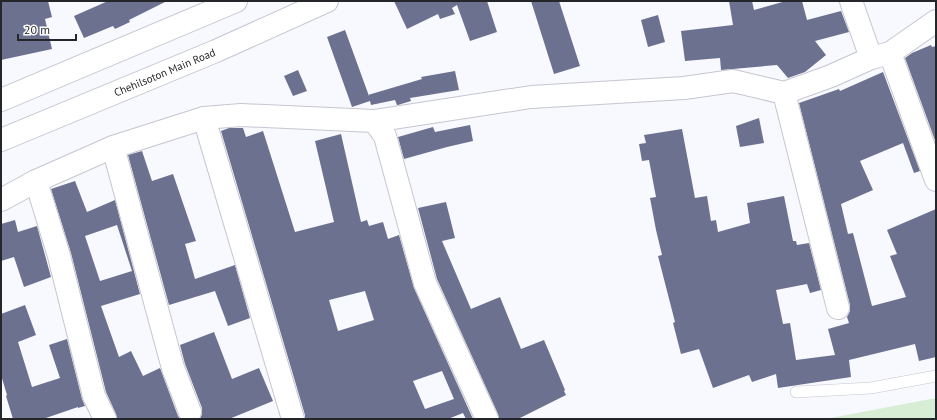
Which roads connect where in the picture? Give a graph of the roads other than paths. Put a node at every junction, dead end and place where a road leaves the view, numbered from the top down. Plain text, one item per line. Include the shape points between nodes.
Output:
1 (236, 1) edge
2 (327, 1) edge
3 (851, 1) edge
4 (211, 6) edge
5 (936, 22) edge
6 (881, 55) junction
7 (784, 93) junction
8 (1, 100) edge
9 (204, 118) junction
10 (374, 121) junction
11 (1, 140) edge
12 (113, 147) junction
13 (936, 180) edge
14 (36, 181) junction
15 (1, 200) edge
16 (838, 308) dead end
17 (936, 376) edge
18 (796, 392) dead end
19 (190, 412) dead end
20 (105, 419) edge
21 (293, 419) edge
22 (486, 419) edge

1 - 4 street
2 - 11 street, Chehilsoton Main Road via 216,51
3 - 6 street
4 - 8 street
5 - 6 street
6 - 7 street
6 - 13 street
7 - 10 street via 733,81 684,88 531,97
7 - 16 street
9 - 10 street via 240,115
9 - 12 street
9 - 21 street
10 - 22 street via 385,136 425,283
12 - 14 street
12 - 19 street via 173,368
14 - 15 street
14 - 20 street via 59,256 94,396
17 - 18 lane via 871,388

